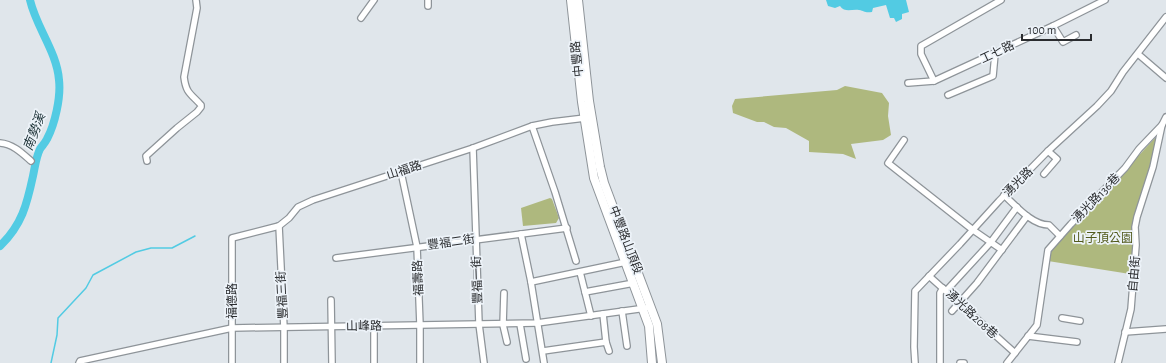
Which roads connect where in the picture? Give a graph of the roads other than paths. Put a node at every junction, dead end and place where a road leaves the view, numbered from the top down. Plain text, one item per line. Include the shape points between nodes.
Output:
1 (196, 0) edge
2 (374, 0) edge
3 (571, 0) edge
4 (578, 0) edge
5 (1001, 0) edge
6 (1105, 0) edge
7 (1166, 17) edge
8 (361, 18) dead end
9 (1053, 26) junction
10 (1076, 35) dead end
11 (995, 54) junction
12 (1138, 54) junction
13 (1166, 78) edge
14 (934, 81) junction
15 (908, 83) dead end
16 (948, 95) dead end
17 (1166, 116) edge
18 (588, 117) junction
19 (1162, 125) junction
20 (532, 126) junction
21 (904, 140) dead end
22 (0, 143) edge
23 (473, 148) junction
24 (1048, 152) junction
25 (31, 161) dead end
26 (147, 161) dead end
27 (401, 172) junction
28 (1044, 174) dead end
29 (1004, 195) junction
30 (1017, 207) junction
31 (1027, 216) junction
32 (279, 226) junction
33 (567, 228) junction
34 (972, 230) junction
35 (521, 234) junction
36 (1060, 236) junction
37 (232, 238) joint
38 (476, 239) junction
39 (990, 242) junction
40 (417, 247) junction
41 (1002, 250) junction
42 (336, 258) dead end
43 (576, 261) dead end
44 (626, 262) junction
45 (580, 272) junction
46 (929, 276) junction
47 (531, 282) junction
48 (634, 283) junction
49 (945, 290) junction
50 (585, 292) junction
51 (504, 293) dead end
52 (331, 300) dead end
53 (959, 303) junction
54 (652, 307) junction
55 (642, 308) junction
56 (622, 311) junction
57 (952, 311) dead end
58 (603, 314) junction
59 (591, 316) junction
60 (1062, 318) dead end
61 (1080, 321) dead end
62 (537, 323) junction
63 (479, 324) junction
64 (520, 324) junction
65 (420, 325) junction
66 (503, 325) junction
67 (374, 326) junction
68 (332, 327) junction
69 (232, 328) junction
70 (284, 328) junction
71 (1166, 329) edge
72 (1125, 332) junction
73 (1028, 336) junction
74 (507, 342) dead end
75 (606, 342) junction
76 (1077, 342) dead end
77 (627, 346) dead end
78 (543, 351) junction
79 (608, 352) dead end
80 (1015, 353) junction
81 (526, 359) dead end
82 (79, 363) edge
83 (232, 363) edge
84 (284, 363) edge
85 (332, 363) edge
86 (374, 363) edge
87 (420, 363) edge
88 (484, 363) edge
89 (544, 363) edge
90 (652, 363) edge
91 (662, 363) edge
92 (915, 363) edge
93 (940, 363) edge
94 (960, 363) edge
95 (964, 363) edge
96 (1007, 363) edge
97 (1118, 363) edge

1 - 26 street via 197,8 184,76 185,87 201,108 146,156
2 - 8 street
3 - 18 main road, 中豐路
4 - 18 main road, 中豐路 via 589,101
5 - 14 street via 921,46 921,54
6 - 9 street, 工七路
7 - 12 street, 湧光路
9 - 10 street via 1063,42
9 - 11 street, 工七路
11 - 14 street, 工七路
11 - 16 street via 993,76
12 - 13 street
12 - 24 street, 湧光路 via 1111,91
14 - 15 street, 工七路
17 - 19 street, 自由街
18 - 20 street, 山福路
18 - 44 main road, 中豐路山頂段 via 594,178
18 - 54 main road, 中豐路山頂段 via 604,183
19 - 36 street, 湧光路136巷
19 - 72 street, 自由街 via 1153,167 1135,227 1133,290
20 - 23 street, 山福路
20 - 33 street
21 - 34 street via 888,164
22 - 25 street via 7,143
23 - 27 street, 山福路
23 - 38 street, 豐福一街
24 - 28 street via 1057,160
24 - 29 street, 湧光路
27 - 32 street, 山福路 via 310,201 298,207
27 - 40 street, 福壽路
29 - 30 street
29 - 34 street, 湧光路
30 - 31 street
30 - 39 street
31 - 36 street via 1049,225
31 - 41 street
32 - 37 street, 山福路
32 - 70 street, 豐福三街
33 - 35 street, 豐福二街
33 - 43 street
34 - 39 street
34 - 46 street, 湧光路
35 - 38 street, 豐福二街
35 - 47 street
36 - 73 street, 湧光路136巷 via 1048,250 1037,326
37 - 69 street, 福德路
38 - 40 street, 豐福二街
38 - 63 street, 豐福一街
39 - 41 street
39 - 49 street
40 - 42 street, 豐福二街
40 - 65 street, 福壽路
41 - 53 street
44 - 45 street
44 - 48 main road, 中豐路山頂段
45 - 47 street
45 - 50 street
46 - 49 street, 湧光路208巷
46 - 92 street, 湧光路 via 915,291
47 - 62 street
48 - 50 street
48 - 55 main road, 中豐路山頂段
49 - 53 street, 湧光路208巷
49 - 93 street via 940,293
50 - 59 street
51 - 66 street
52 - 68 street
53 - 57 street
53 - 80 street, 湧光路208巷
54 - 55 street, 山峰路
54 - 91 main road, 中豐路山頂段
55 - 56 street, 山峰路
55 - 90 main road, 中豐路山頂段 via 649,326
56 - 58 street, 山峰路
56 - 77 street
58 - 59 street, 山峰路
58 - 75 street
59 - 62 street, 山峰路
60 - 61 street
62 - 64 street, 山峰路
62 - 78 street
63 - 65 street, 山峰路
63 - 66 street, 山峰路
63 - 88 street, 豐福一街
64 - 66 street, 山峰路
64 - 81 street
65 - 67 street, 山峰路
65 - 87 street, 福壽路
66 - 74 street
67 - 68 street, 山峰路
67 - 86 street
68 - 70 street, 山峰路
68 - 85 street
69 - 70 street, 山峰路
69 - 82 street, 山峰路
69 - 83 street, 福德路
70 - 84 street, 豐福三街
71 - 72 street
72 - 97 street, 自由街
73 - 76 street
73 - 80 street, 湧光路136巷
75 - 78 street
75 - 79 street
78 - 89 street
80 - 96 street, 湧光路136巷
94 - 95 street

